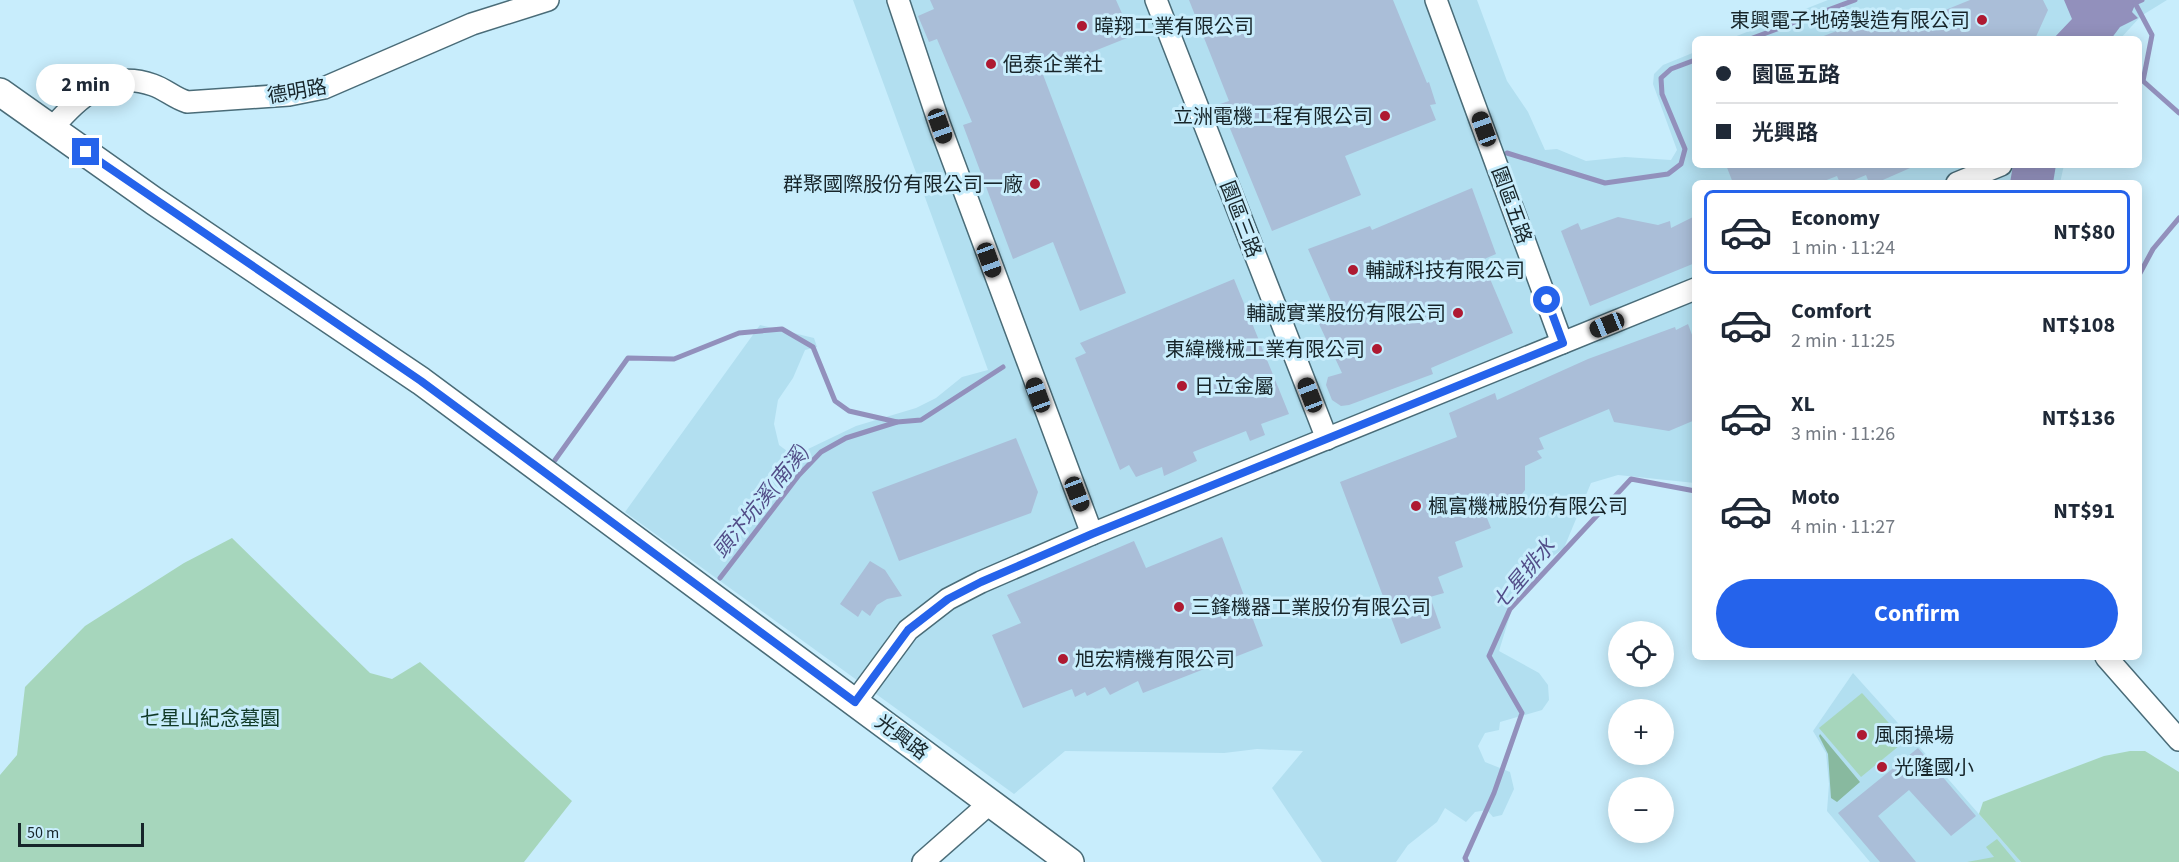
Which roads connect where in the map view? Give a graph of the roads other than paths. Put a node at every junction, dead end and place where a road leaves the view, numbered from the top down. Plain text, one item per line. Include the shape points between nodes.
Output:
1 (548, 0) edge
2 (898, 0) edge
3 (1156, 0) edge
4 (1436, 0) edge
5 (0, 92) edge
6 (52, 128) junction
7 (1994, 168) edge
8 (1964, 180) edge
9 (1692, 290) edge
10 (1563, 343) junction
11 (1327, 439) junction
12 (1092, 534) junction
13 (2109, 660) edge
14 (855, 702) junction
15 (2179, 740) edge
16 (990, 803) junction
17 (923, 862) edge
18 (1070, 862) edge

1 - 6 street, 德明路 via 472,24 335,85 289,95 187,102 157,86 121,80 79,98
2 - 12 street via 940,126
3 - 11 street, 園區三路
4 - 10 street, 園區五路
5 - 6 main road, 光興路
6 - 14 main road, 光興路 via 421,381
7 - 8 street
9 - 10 street
10 - 11 street
11 - 12 street
12 - 14 street via 981,582 925,615 908,630
13 - 15 street
14 - 16 main road, 光興路
16 - 17 street
16 - 18 main road, 光興路

